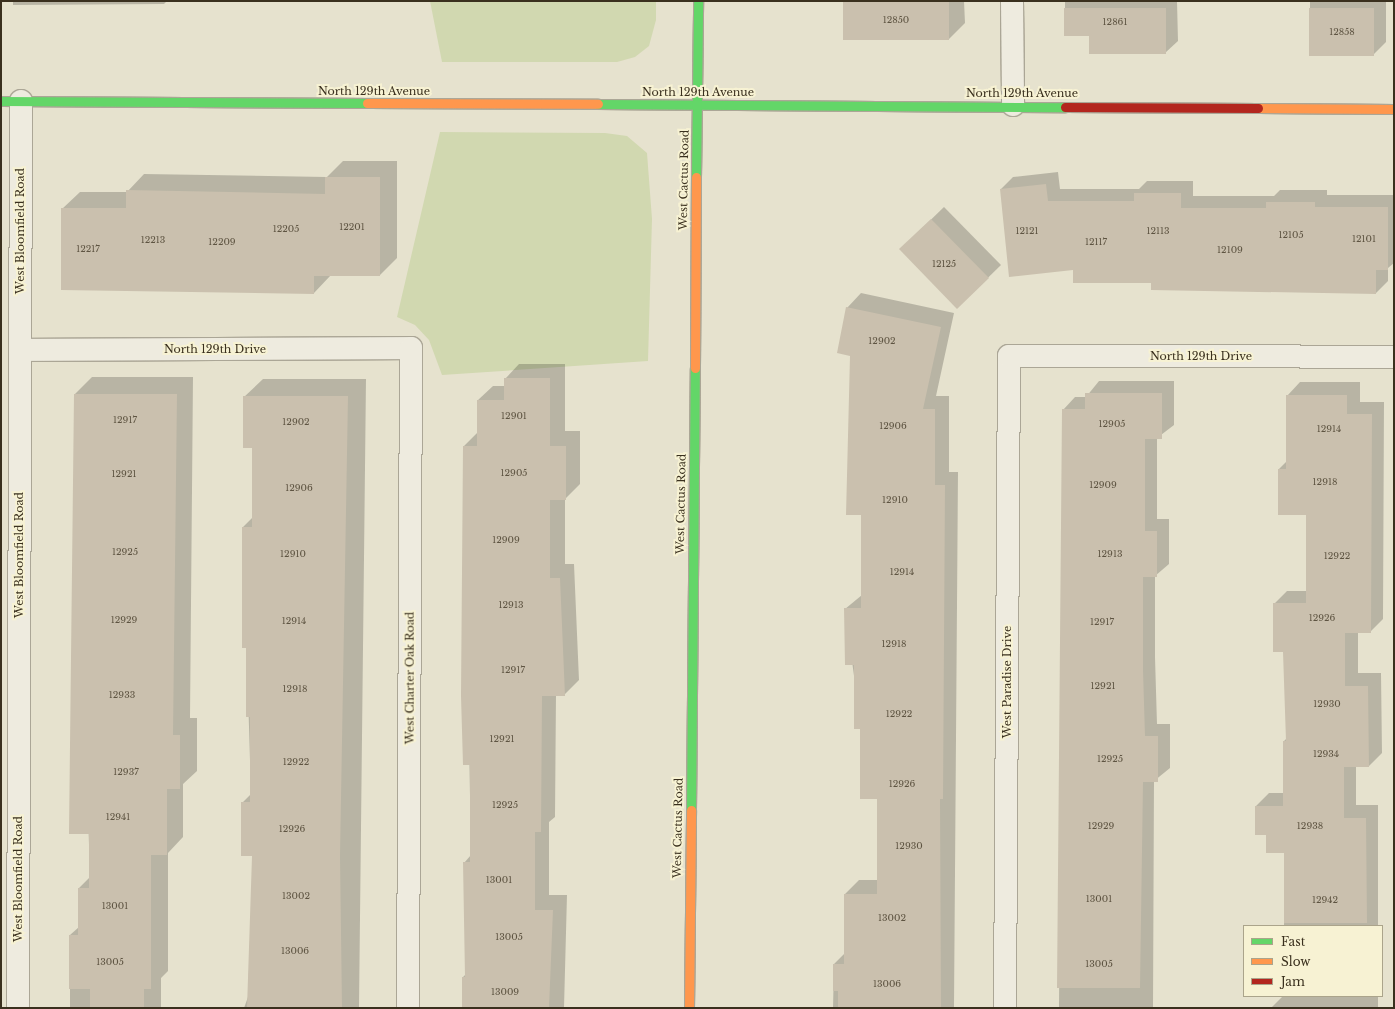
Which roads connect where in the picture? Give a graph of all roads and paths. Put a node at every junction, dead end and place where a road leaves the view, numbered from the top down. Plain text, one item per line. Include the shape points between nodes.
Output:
1 (698, 1) edge
2 (1012, 1) edge
3 (11, 101) edge
4 (697, 105) junction
5 (1013, 105) junction
6 (1394, 109) edge
7 (411, 348) joint
8 (20, 350) junction
9 (1009, 356) joint
10 (1394, 357) edge
11 (18, 1008) edge
12 (408, 1008) edge
13 (689, 1008) edge
14 (1005, 1008) edge

1 - 4 street, West Cactus Road
2 - 5 street
3 - 4 street, North 129th Avenue
3 - 8 street, West Bloomfield Road
4 - 5 street, North 129th Avenue
4 - 13 street, West Cactus Road
5 - 6 street, North 129th Avenue
7 - 8 street, North 129th Drive
7 - 12 street, West Charter Oak Road
8 - 11 street, West Bloomfield Road
9 - 10 street, North 129th Drive
9 - 14 street, West Paradise Drive

